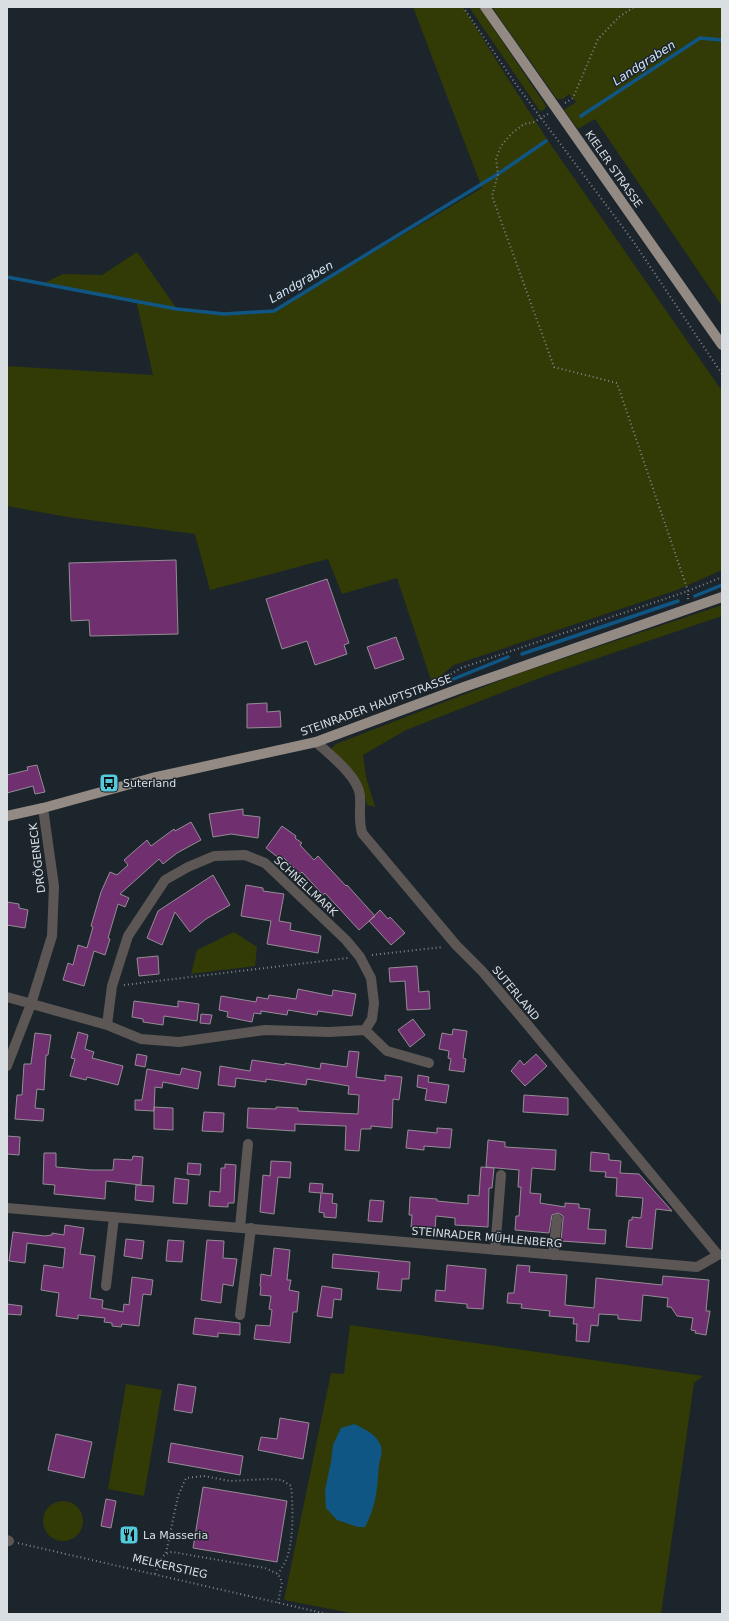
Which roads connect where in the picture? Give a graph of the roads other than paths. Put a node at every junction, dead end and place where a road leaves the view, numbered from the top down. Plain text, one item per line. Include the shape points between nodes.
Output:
1 (485, 7) edge
2 (722, 345) edge
3 (722, 597) edge
4 (316, 742) junction
5 (43, 808) junction
6 (7, 816) edge
7 (7, 997) edge
8 (31, 1004) junction
9 (107, 1025) junction
10 (365, 1030) junction
11 (429, 1063) dead end
12 (7, 1066) edge
13 (248, 1144) dead end
14 (501, 1175) dead end
15 (7, 1208) edge
16 (114, 1217) junction
17 (557, 1219) dead end
18 (240, 1227) junction
19 (251, 1228) junction
20 (495, 1250) junction
21 (553, 1255) junction
22 (718, 1255) joint
23 (106, 1286) dead end
24 (240, 1315) dead end

1 - 2 main road, KIELER STRASSE
3 - 4 main road, STEINRADER HAUPTSTRASSE via 464,687
4 - 5 main road, STEINRADER HAUPTSTRASSE via 152,778
4 - 22 street, SUTERLAND via 341,764 359,787 359,820 362,833 531,1029
5 - 6 main road, STEINRADER HAUPTSTRASSE
5 - 8 street, DRÖGENECK via 54,886 52,936
7 - 8 street
8 - 9 street
8 - 12 street, DRÖGENECK
9 - 10 street via 141,1040 179,1042 265,1030
9 - 10 street, SCHNELLMARK via 112,986 128,936 165,880 214,856 245,855 265,863 360,956 371,978 374,1003 372,1019
10 - 11 street via 387,1051
13 - 18 street
14 - 20 street
15 - 16 street, STEINRADER MÜHLENBERG
16 - 18 street, STEINRADER MÜHLENBERG
16 - 23 street
17 - 21 street
18 - 19 street, STEINRADER MÜHLENBERG
19 - 20 street, STEINRADER MÜHLENBERG
19 - 24 street
20 - 21 street, STEINRADER MÜHLENBERG
21 - 22 street, STEINRADER MÜHLENBERG via 697,1267

